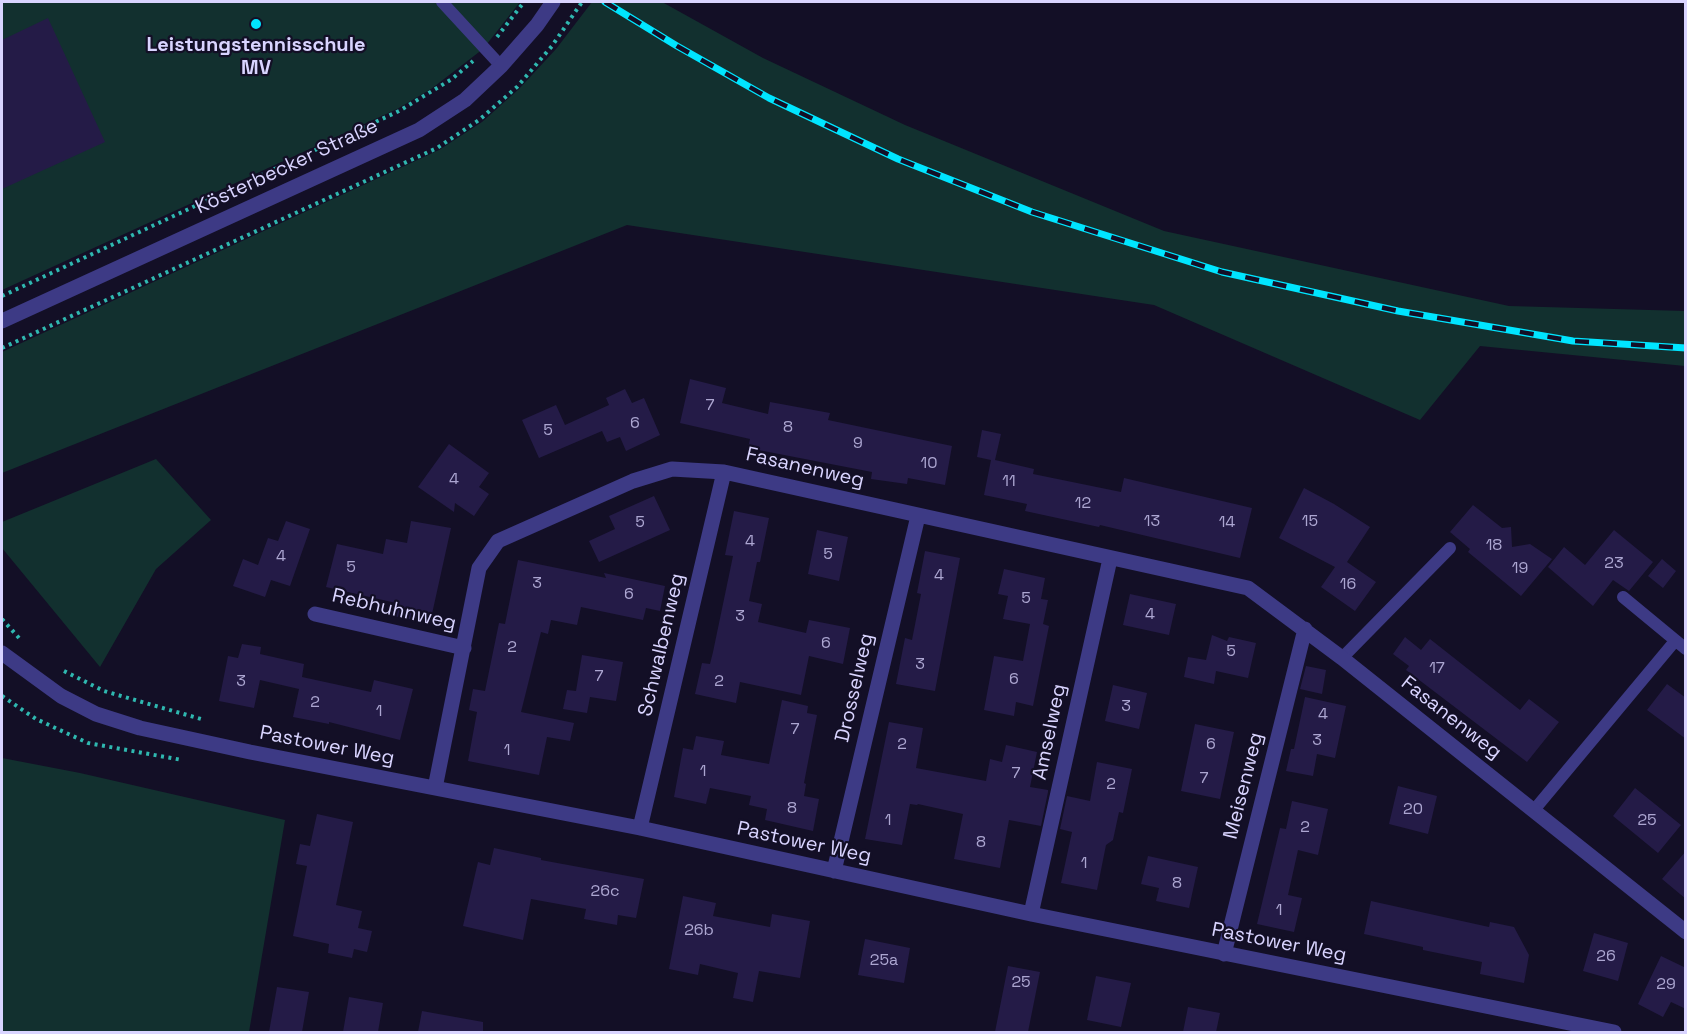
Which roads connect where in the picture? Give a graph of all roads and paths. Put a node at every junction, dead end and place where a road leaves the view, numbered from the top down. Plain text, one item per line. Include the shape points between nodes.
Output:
1 (442, 2) edge
2 (524, 2) edge
3 (553, 2) edge
4 (487, 50) junction
5 (501, 66) junction
6 (2, 297) edge
7 (2, 321) edge
8 (724, 472) junction
9 (918, 516) junction
10 (1449, 548) dead end
11 (1110, 559) junction
12 (1623, 597) dead end
13 (315, 614) dead end
14 (2, 619) edge
15 (1305, 629) junction
16 (1675, 641) junction
17 (26, 643) dead end
18 (464, 648) junction
19 (1686, 649) edge
20 (2, 653) edge
21 (1342, 658) junction
22 (60, 670) dead end
23 (211, 722) dead end
24 (435, 788) junction
25 (1534, 810) junction
26 (640, 828) junction
27 (834, 871) junction
28 (1031, 914) junction
29 (1686, 932) edge
30 (1224, 954) junction
31 (1614, 1032) edge

1 - 4 lane
2 - 4 path
3 - 5 street, Kösterbecker Straße
4 - 5 lane
4 - 6 path via 452,79 399,111
5 - 7 street, Kösterbecker Straße via 465,100 419,130
8 - 9 street, Fasanenweg
8 - 18 street, Fasanenweg via 672,469 633,481 498,542 479,568
8 - 26 street, Schwalbenweg
9 - 11 street, Fasanenweg
9 - 27 street, Drosselweg
10 - 21 lane
11 - 15 street, Fasanenweg via 1248,588
11 - 28 street, Amselweg
12 - 16 lane
13 - 18 street, Rebhuhnweg
14 - 17 path
15 - 21 street, Fasanenweg
15 - 30 street, Meisenweg
16 - 19 lane
16 - 25 lane
18 - 24 street, Fasanenweg
20 - 24 street, Pastower Weg via 61,696 96,714 140,728
21 - 25 street, Fasanenweg
22 - 23 path via 104,691
24 - 26 street, Pastower Weg
25 - 29 street, Fasanenweg
26 - 27 street, Pastower Weg
27 - 28 street, Pastower Weg
28 - 30 street, Pastower Weg
30 - 31 street, Pastower Weg

